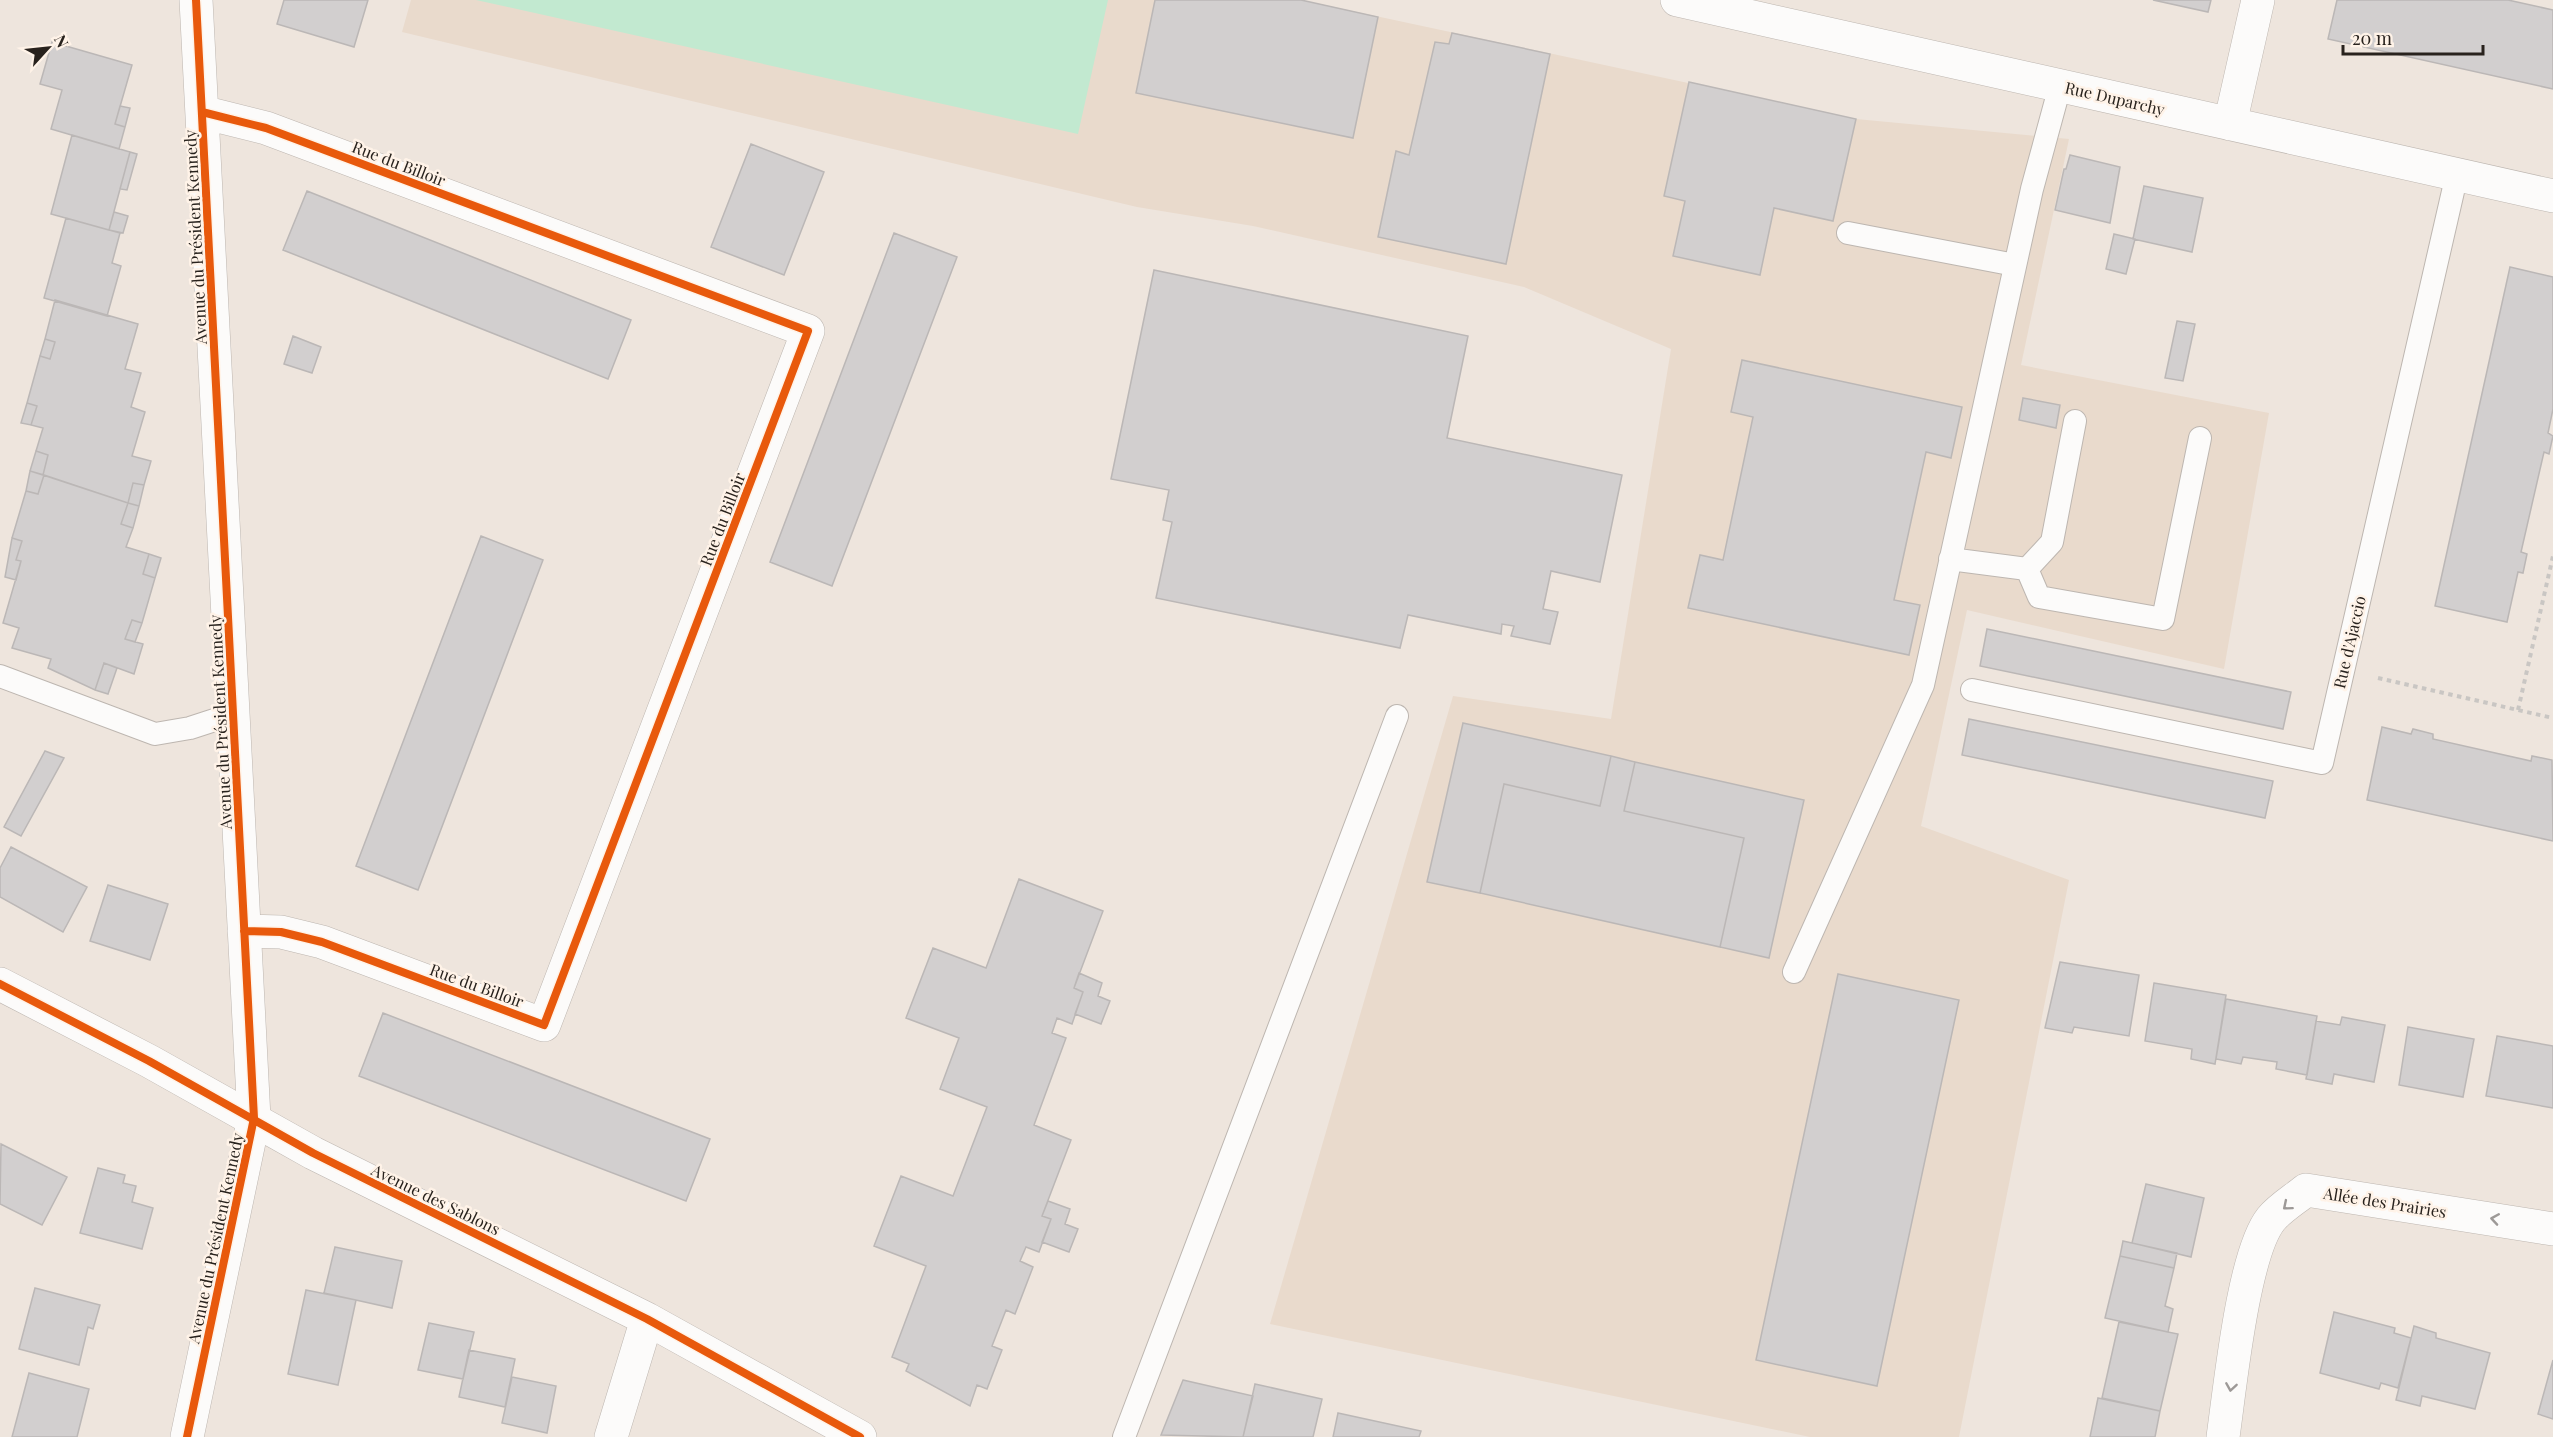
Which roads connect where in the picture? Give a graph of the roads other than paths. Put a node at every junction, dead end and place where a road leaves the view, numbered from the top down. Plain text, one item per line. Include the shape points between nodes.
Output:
1 (196, 0) edge
2 (1677, 0) edge
3 (2258, 0) edge
4 (2060, 86) junction
5 (202, 112) junction
6 (2230, 124) junction
7 (2457, 174) junction
8 (2553, 196) edge
9 (1848, 233) dead end
10 (2015, 265) junction
11 (2075, 421) dead end
12 (2200, 438) dead end
13 (1950, 559) junction
14 (2027, 569) junction
15 (0, 676) edge
16 (1972, 690) dead end
17 (233, 714) junction
18 (1397, 716) dead end
19 (244, 931) junction
20 (1794, 972) dead end
21 (0, 984) edge
22 (254, 1118) junction
23 (2553, 1229) edge
24 (647, 1319) junction
25 (187, 1437) edge
26 (611, 1437) edge
27 (860, 1437) edge
28 (1124, 1437) edge
29 (2223, 1437) edge

1 - 5 street, Avenue du Président Kennedy
2 - 4 street, Rue Duparchy
3 - 6 street
4 - 6 street, Rue Duparchy
4 - 10 lane
5 - 17 street, Avenue du Président Kennedy
5 - 19 street, Rue du Billoir via 266,128 808,331 544,1025 322,942 281,932
6 - 7 street, Rue Duparchy
7 - 8 street, Rue Duparchy
7 - 16 lane, Rue d'Ajaccio via 2322,763
9 - 10 lane
10 - 13 lane
11 - 14 lane via 2052,542
12 - 14 lane via 2163,619 2039,597
13 - 14 lane
13 - 20 lane via 1923,685
15 - 17 lane via 155,734
17 - 19 street, Avenue du Président Kennedy
18 - 28 lane
19 - 22 street, Avenue du Président Kennedy
21 - 22 street, Avenue des Sablons
22 - 24 street, Avenue des Sablons via 313,1153
22 - 25 street, Avenue du Président Kennedy
23 -> 29 street, Allée des Prairies via 2306,1190 2271,1220 2257,1246 2248,1278
24 - 26 street
24 - 27 street, Avenue des Sablons

